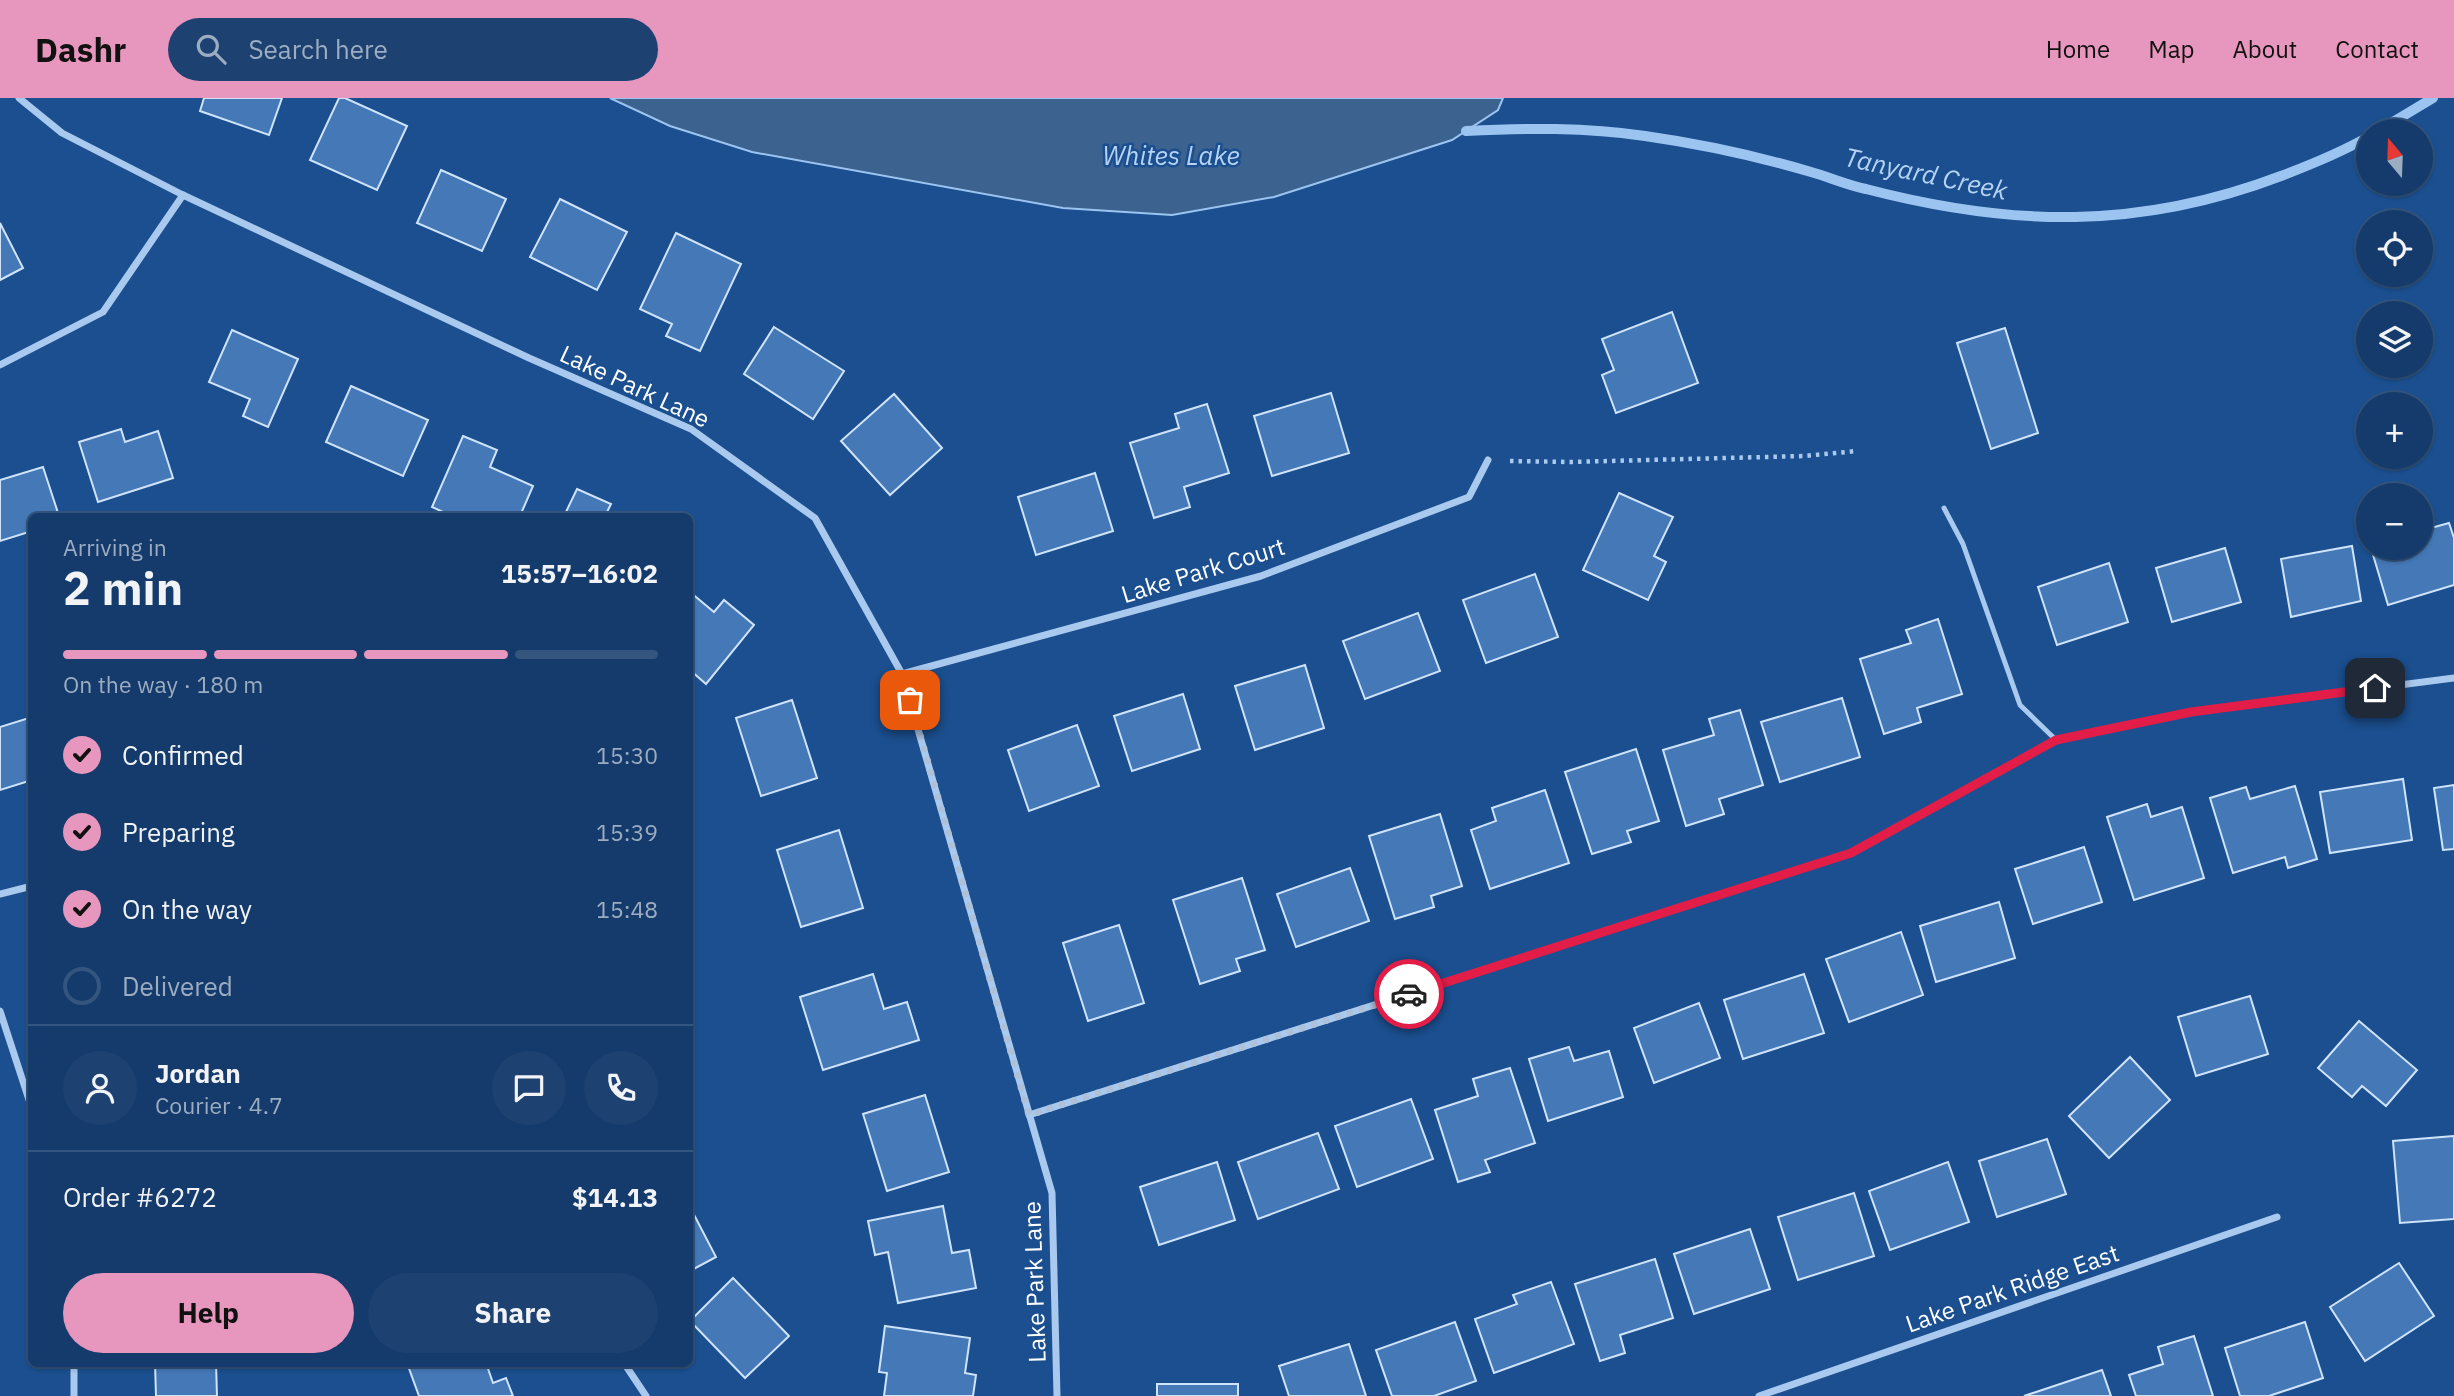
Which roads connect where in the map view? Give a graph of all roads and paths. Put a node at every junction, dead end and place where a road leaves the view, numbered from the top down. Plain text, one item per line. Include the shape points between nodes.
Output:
1 (19, 98) edge
2 (183, 195) junction
3 (0, 365) edge
4 (1857, 451) dead end
5 (1489, 460) joint
6 (1944, 509) dead end
7 (902, 674) junction
8 (2454, 678) edge
9 (2056, 740) junction
10 (28, 887) edge
11 (0, 894) edge
12 (0, 1011) edge
13 (28, 1097) edge
14 (1029, 1115) junction
15 (2277, 1217) dead end
16 (74, 1367) edge
17 (627, 1367) edge
18 (74, 1396) edge
19 (646, 1396) edge
20 (1057, 1396) edge
21 (1759, 1396) edge

1 - 2 street, Lake Park Lane via 62,133
2 - 3 street via 103,312
2 - 7 street, Lake Park Lane via 691,429 815,518
4 - 5 path via 1570,462
5 - 7 street, Lake Park Court via 1469,497 1261,576
6 - 9 lane via 1963,544 2020,705
7 - 14 street, Lake Park Lane
8 - 9 street via 2191,712
9 - 14 street via 1851,853
10 - 11 street
12 - 13 street
14 - 20 street, Lake Park Lane via 1052,1193
15 - 21 street, Lake Park Ridge East
16 - 18 street
17 - 19 street

